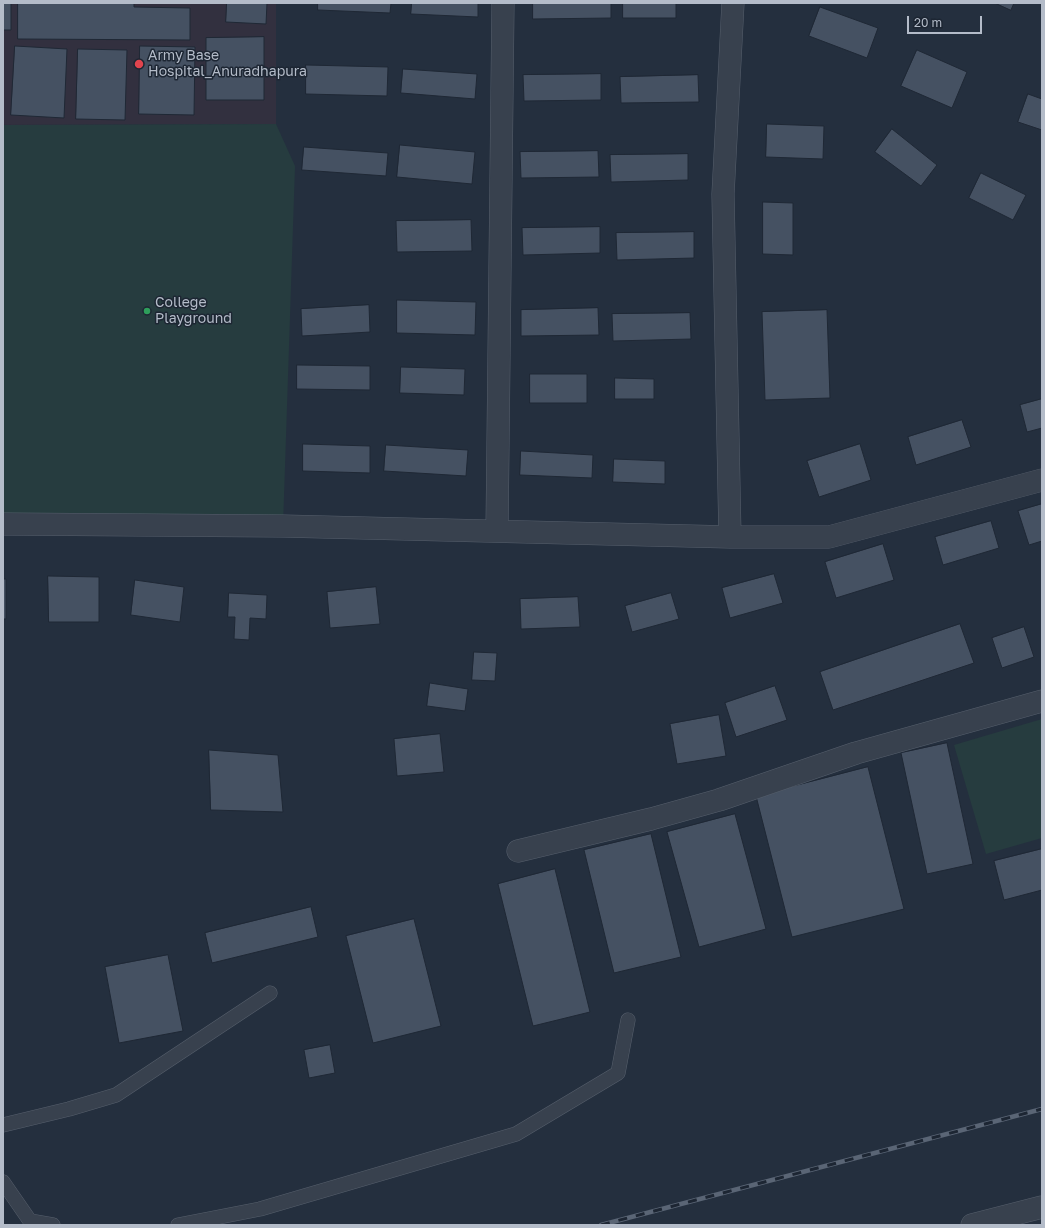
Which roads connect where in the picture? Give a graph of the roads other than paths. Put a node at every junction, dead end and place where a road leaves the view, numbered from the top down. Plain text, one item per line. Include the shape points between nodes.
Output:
1 (503, 3) edge
2 (733, 3) edge
3 (1042, 480) edge
4 (3, 524) edge
5 (497, 531) junction
6 (730, 537) junction
7 (1042, 702) edge
8 (518, 851) dead end
9 (270, 992) dead end
10 (628, 1020) dead end
11 (3, 1125) edge
12 (3, 1182) edge
13 (1042, 1207) edge
14 (52, 1225) edge
15 (178, 1225) edge
16 (972, 1225) edge

1 - 5 street
2 - 6 street via 724,194
3 - 6 street via 829,537
4 - 5 street
5 - 6 street
7 - 8 street via 863,750 719,800 651,820
9 - 11 lane via 116,1095
10 - 15 lane via 618,1073 516,1134 260,1209
12 - 14 lane via 30,1221
13 - 16 street

